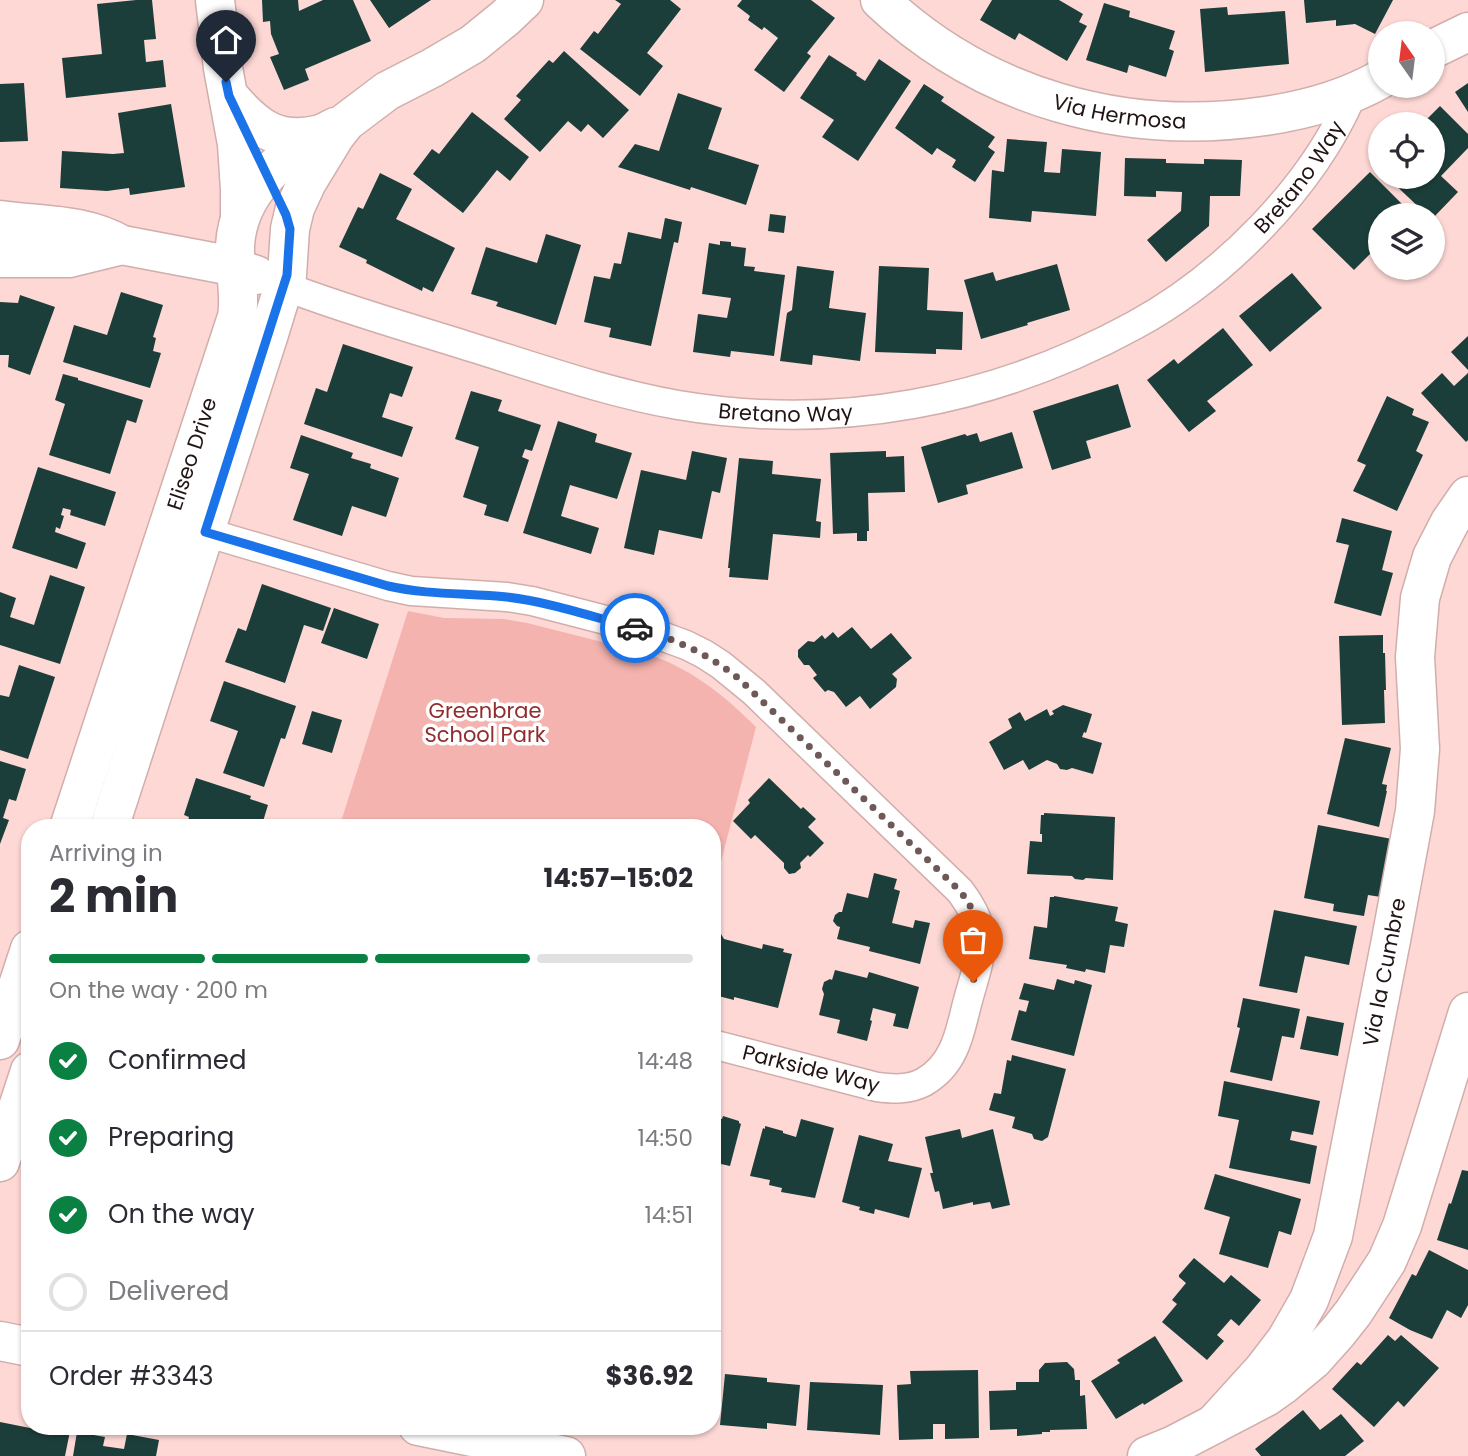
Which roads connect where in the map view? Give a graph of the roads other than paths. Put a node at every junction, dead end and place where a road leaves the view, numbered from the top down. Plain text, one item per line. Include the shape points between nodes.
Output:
1 (215, 0) edge
2 (524, 0) edge
3 (880, 0) edge
4 (1468, 32) edge
5 (1446, 43) edge
6 (1366, 87) edge
7 (229, 96) junction
8 (334, 128) junction
9 (266, 175) junction
10 (240, 219) junction
11 (0, 220) edge
12 (290, 229) junction
13 (122, 245) junction
14 (0, 258) edge
15 (236, 268) junction
16 (284, 286) junction
17 (1468, 496) edge
18 (205, 532) junction
19 (72, 819) edge
20 (112, 819) edge
21 (21, 976) edge
22 (1468, 1012) edge
23 (0, 1040) edge
24 (721, 1046) edge
25 (21, 1098) edge
26 (0, 1162) edge
27 (0, 1341) edge
28 (21, 1345) edge
29 (1214, 1424) junction
30 (462, 1435) edge
31 (566, 1456) edge
32 (1147, 1456) edge

1 - 7 street
2 - 8 street, Eliseo Drive via 473,44 387,91
3 - 6 street, Via Hermosa via 934,44 972,67 1023,91 1090,111 1165,121 1245,119 1316,106
4 - 5 street
6 - 16 street, Bretano Way via 1287,196 1227,260 1179,299 1102,343 1052,365 986,388 913,405 785,415 678,405 573,379
7 - 8 street via 250,119 288,138
7 - 9 street
7 - 10 street via 237,144
8 - 9 street, Eliseo Drive via 307,142
8 - 12 street, Eliseo Drive via 295,208
9 - 10 street, Eliseo Drive
9 - 12 street
10 - 15 street, Eliseo Drive
11 - 13 street, Bretano Way via 81,229
12 - 16 street, Eliseo Drive
13 - 14 street, Bretano Way via 69,258
13 - 15 street, Bretano Way
15 - 16 street, Bretano Way
15 - 19 street, Eliseo Drive via 237,317
16 - 18 street, Eliseo Drive
17 - 29 street, Via la Cumbre via 1432,557 1420,598 1415,657 1420,728 1417,791 1333,1236 1309,1300 1286,1340
18 - 20 street, Eliseo Drive
18 - 24 street, Parkside Way via 411,592 532,601 687,645 721,664 754,691 960,891 975,914 981,942 960,1032 946,1062 922,1083 908,1088 877,1087
21 - 23 street
22 - 29 street, Via la Cumbre via 1409,1208 1377,1278 1307,1366 1266,1397
25 - 26 street
27 - 28 street
29 - 32 street, Via la Cumbre
30 - 31 street

